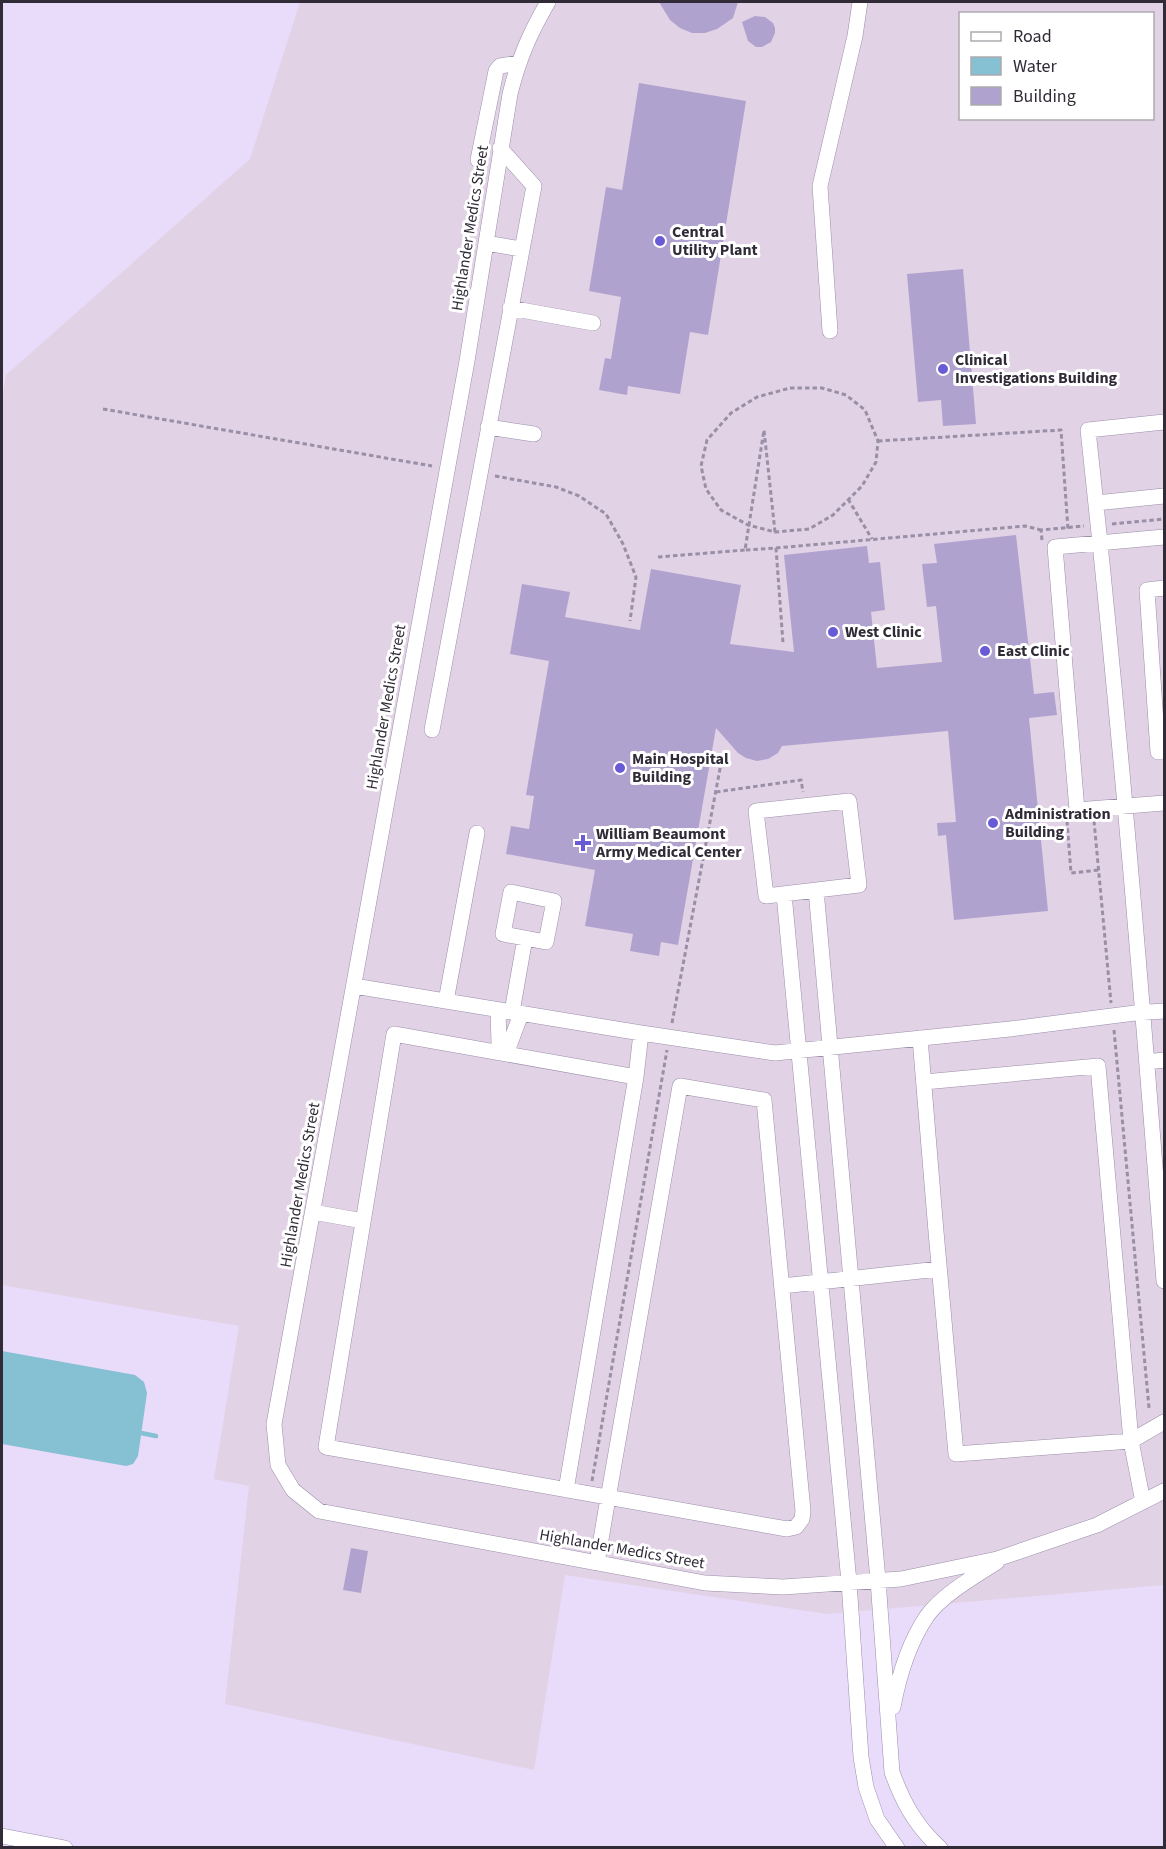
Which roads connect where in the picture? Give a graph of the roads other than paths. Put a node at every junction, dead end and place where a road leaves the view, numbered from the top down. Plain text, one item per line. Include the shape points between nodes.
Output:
1 (548, 2) edge
2 (860, 2) edge
3 (518, 63) junction
4 (500, 148) junction
5 (478, 160) dead end
6 (486, 243) junction
7 (521, 249) junction
8 (510, 308) junction
9 (593, 322) dead end
10 (830, 331) dead end
11 (1164, 422) edge
12 (488, 427) junction
13 (534, 434) dead end
14 (1164, 496) edge
15 (1096, 503) junction
16 (1164, 537) edge
17 (1100, 543) junction
18 (1164, 588) edge
19 (432, 730) dead end
20 (1164, 752) edge
21 (1164, 803) edge
22 (1124, 807) junction
23 (477, 832) dead end
24 (816, 890) junction
25 (784, 894) junction
26 (525, 939) dead end
27 (354, 986) junction
28 (446, 1001) junction
29 (1164, 1011) edge
30 (510, 1012) junction
31 (1143, 1013) junction
32 (641, 1033) junction
33 (920, 1038) junction
34 (830, 1047) junction
35 (799, 1050) junction
36 (503, 1051) junction
37 (1164, 1060) edge
38 (1147, 1062) junction
39 (636, 1077) junction
40 (924, 1082) junction
41 (1159, 1147) edge
42 (313, 1212) junction
43 (363, 1221) junction
44 (939, 1269) junction
45 (851, 1277) junction
46 (820, 1281) junction
47 (1164, 1281) edge
48 (782, 1286) junction
49 (1164, 1422) edge
50 (1131, 1441) junction
51 (566, 1490) junction
52 (1164, 1491) edge
53 (608, 1498) junction
54 (1143, 1502) junction
55 (1009, 1555) junction
56 (597, 1563) junction
57 (878, 1581) junction
58 (849, 1582) junction
59 (889, 1725) junction
60 (2, 1836) edge
61 (65, 1848) edge
62 (897, 1848) edge
63 (940, 1848) edge

1 - 3 street, Highlander Medics Street
2 - 10 street via 820,186
3 - 4 street, Highlander Medics Street
3 - 5 street via 496,70
4 - 6 street, Highlander Medics Street
4 - 7 street via 534,186
6 - 7 street
6 - 27 street, Highlander Medics Street
7 - 8 street
8 - 9 street
8 - 12 street
11 - 15 street via 1088,430
12 - 13 street
12 - 19 street
14 - 15 street
15 - 17 street
16 - 17 street
17 - 22 street
17 - 22 street via 1055,547 1076,799 1077,810
18 - 20 street via 1147,590 1158,752
21 - 22 street
22 - 31 street
23 - 28 street
24 - 25 street
24 - 25 street via 859,885 849,801 756,812 766,896
24 - 34 street
25 - 35 street
26 - 30 street
27 - 28 street
27 - 42 street, Highlander Medics Street
28 - 30 street
29 - 31 street
30 - 32 street
30 - 36 street via 509,1046
30 - 36 street via 499,1044
31 - 33 street
31 - 38 street
32 - 35 street via 775,1053
32 - 39 street
33 - 34 street
33 - 40 street
34 - 35 street
34 - 45 street
35 - 46 street
36 - 39 street
36 - 43 street via 394,1034
37 - 38 street
38 - 41 street
39 - 51 street
40 - 44 street
40 - 50 street via 1098,1066
41 - 47 street
42 - 43 street
42 - 56 street, Highlander Medics Street via 274,1424 278,1465 293,1490 319,1511
43 - 51 street via 326,1447
44 - 45 street
44 - 50 street via 956,1454
45 - 46 street
45 - 57 street
46 - 48 street
46 - 58 street
48 - 53 street via 803,1511 796,1527 787,1529
48 - 53 street via 764,1100 680,1086
49 - 50 street
50 - 54 street
51 - 53 street
52 - 54 street, Highlander Medics Street
53 - 56 street
54 - 55 street, Highlander Medics Street via 1097,1525
55 - 57 street, Highlander Medics Street
55 - 59 street via 950,1594 928,1615 908,1649
56 - 58 street, Highlander Medics Street via 705,1583 783,1587
57 - 58 street, Highlander Medics Street
57 - 59 street
58 - 62 street via 866,1787 877,1819
59 - 63 street via 892,1772 900,1795 919,1826
60 - 61 street

